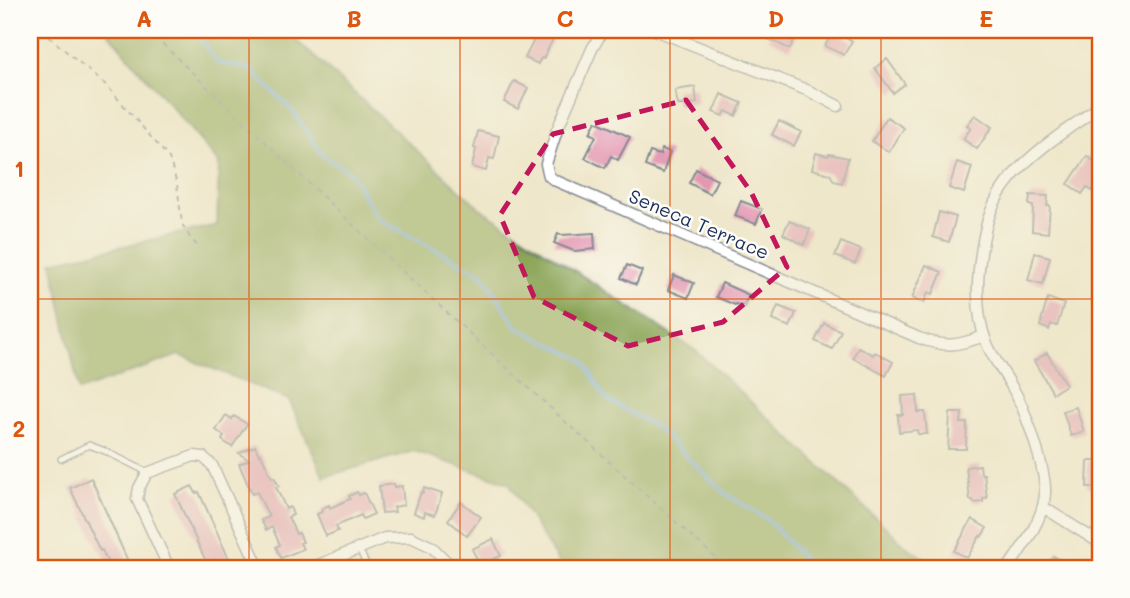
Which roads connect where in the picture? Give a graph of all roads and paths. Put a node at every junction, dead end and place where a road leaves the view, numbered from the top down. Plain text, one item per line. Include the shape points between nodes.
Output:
1 (41, 30) edge
2 (148, 30) edge
3 (603, 30) edge
4 (655, 30) edge
5 (953, 30) edge
6 (986, 30) edge
7 (838, 106) dead end
8 (1100, 106) edge
9 (197, 245) dead end
10 (985, 337) junction
11 (61, 459) dead end
12 (147, 473) junction
13 (1043, 506) junction
14 (1100, 543) edge
15 (359, 549) junction
16 (169, 568) edge
17 (259, 568) edge
18 (312, 568) edge
19 (368, 568) edge
20 (451, 568) edge
21 (727, 568) edge
22 (1007, 568) edge

1 - 9 path via 107,86 169,158 182,224
2 - 21 path
3 - 10 street, Seneca Terrace via 557,130 546,164 549,176 926,341 961,345
4 - 7 street
5 - 6 lane
8 - 10 street via 1023,165 996,198 979,263
10 - 13 street via 1023,409 1044,480
11 - 12 lane via 89,445
12 - 16 street via 136,499
12 - 17 street via 194,456 204,457 212,465
13 - 14 street
13 - 22 street
15 - 18 street
15 - 19 lane
15 - 20 street via 385,538 411,537 432,547

